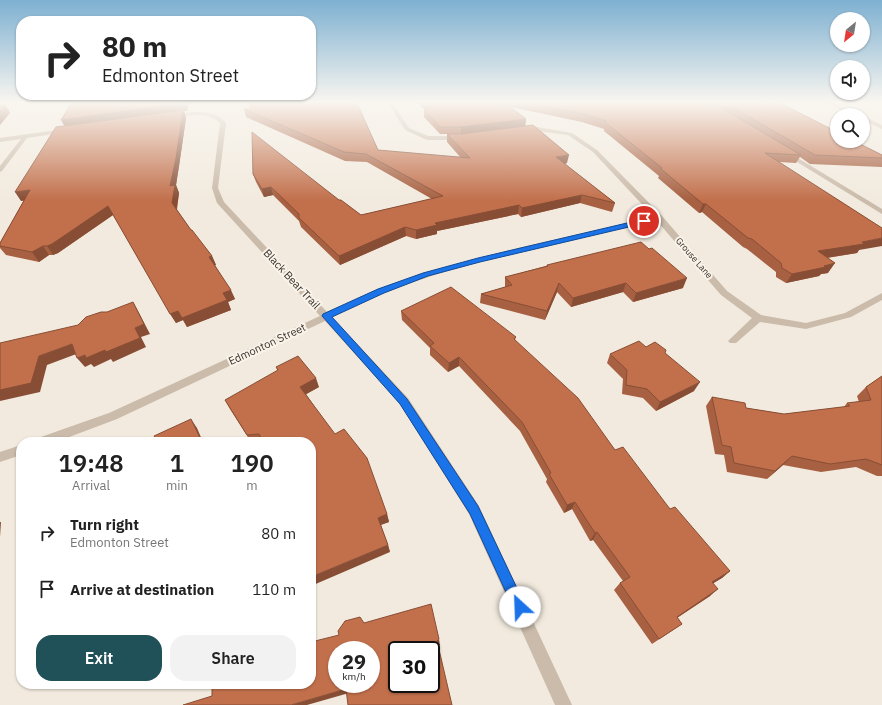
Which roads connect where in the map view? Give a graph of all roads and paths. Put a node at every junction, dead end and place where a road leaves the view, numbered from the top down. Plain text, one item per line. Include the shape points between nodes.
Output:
1 (45, 134) edge
2 (222, 134) edge
3 (418, 134) edge
4 (569, 134) edge
5 (25, 137) junction
6 (469, 137) edge
7 (0, 140) edge
8 (781, 150) edge
9 (0, 170) edge
10 (882, 212) edge
11 (659, 218) junction
12 (882, 296) edge
13 (326, 316) junction
14 (758, 318) junction
15 (733, 341) dead end
16 (56, 437) edge
17 (16, 452) edge
18 (0, 457) edge
19 (564, 705) edge

1 - 5 street
2 - 13 street, Black Bear Trail via 215,188 220,203
3 - 6 street via 427,138
4 - 11 street, Grouse Lane via 595,151
5 - 7 street
5 - 9 street
8 - 10 street
11 - 13 street, Edmonton Street via 425,274
11 - 14 street, Grouse Lane via 724,293
12 - 14 street, Grouse Lane via 848,315 806,326
13 - 16 street, Edmonton Street via 113,416
13 - 19 street, Black Bear Trail via 404,402 474,510
14 - 15 street
17 - 18 street

